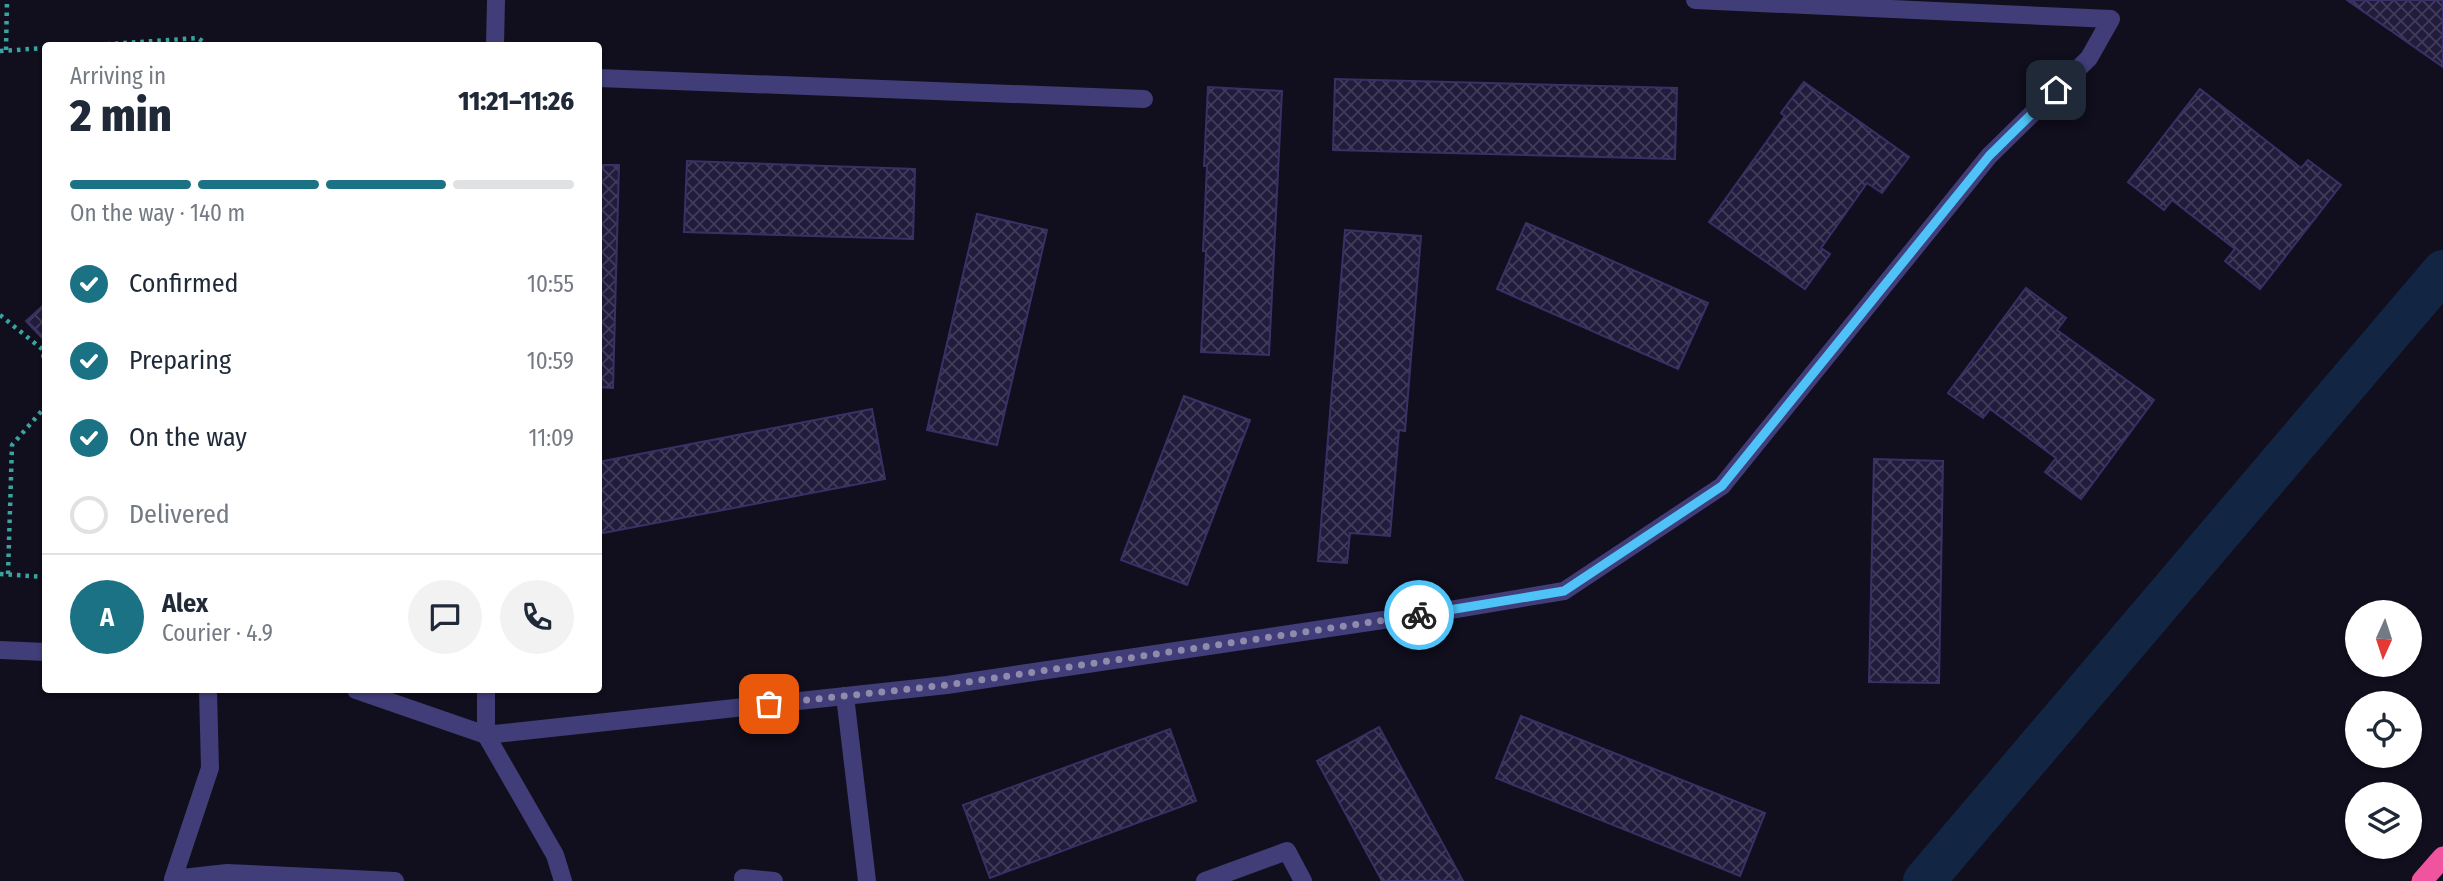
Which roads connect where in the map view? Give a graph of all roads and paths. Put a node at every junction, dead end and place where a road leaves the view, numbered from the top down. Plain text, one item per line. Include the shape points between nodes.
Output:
1 (7, 0) edge
2 (496, 0) edge
3 (1695, 0) edge
4 (140, 42) edge
5 (204, 42) edge
6 (495, 42) edge
7 (42, 48) edge
8 (3, 51) edge
9 (602, 78) edge
10 (1144, 99) dead end
11 (0, 315) edge
12 (42, 349) edge
13 (42, 411) edge
14 (0, 574) edge
15 (8, 574) junction
16 (42, 577) edge
17 (0, 650) edge
18 (42, 652) edge
19 (208, 693) edge
20 (365, 693) edge
21 (486, 693) edge
22 (845, 695) junction
23 (486, 735) junction
24 (2443, 857) edge
25 (744, 878) dead end
26 (396, 881) edge
27 (563, 881) edge
28 (774, 881) edge
29 (867, 881) edge
30 (1205, 881) edge
31 (1303, 881) edge
32 (2423, 881) edge

1 - 8 path
2 - 6 street
3 - 22 street via 2111,19 2089,58 1989,156 1722,486 1564,591 961,683
4 - 5 path via 198,38
7 - 8 path
9 - 10 street
11 - 12 path
13 - 15 path via 12,445
14 - 15 path
15 - 16 path
17 - 18 street
19 - 26 street via 210,768 173,879 227,873
20 - 23 street
21 - 23 street
22 - 23 street
22 - 29 street
23 - 27 street via 555,855
24 - 32 highway
25 - 28 street
30 - 31 street via 1287,851

